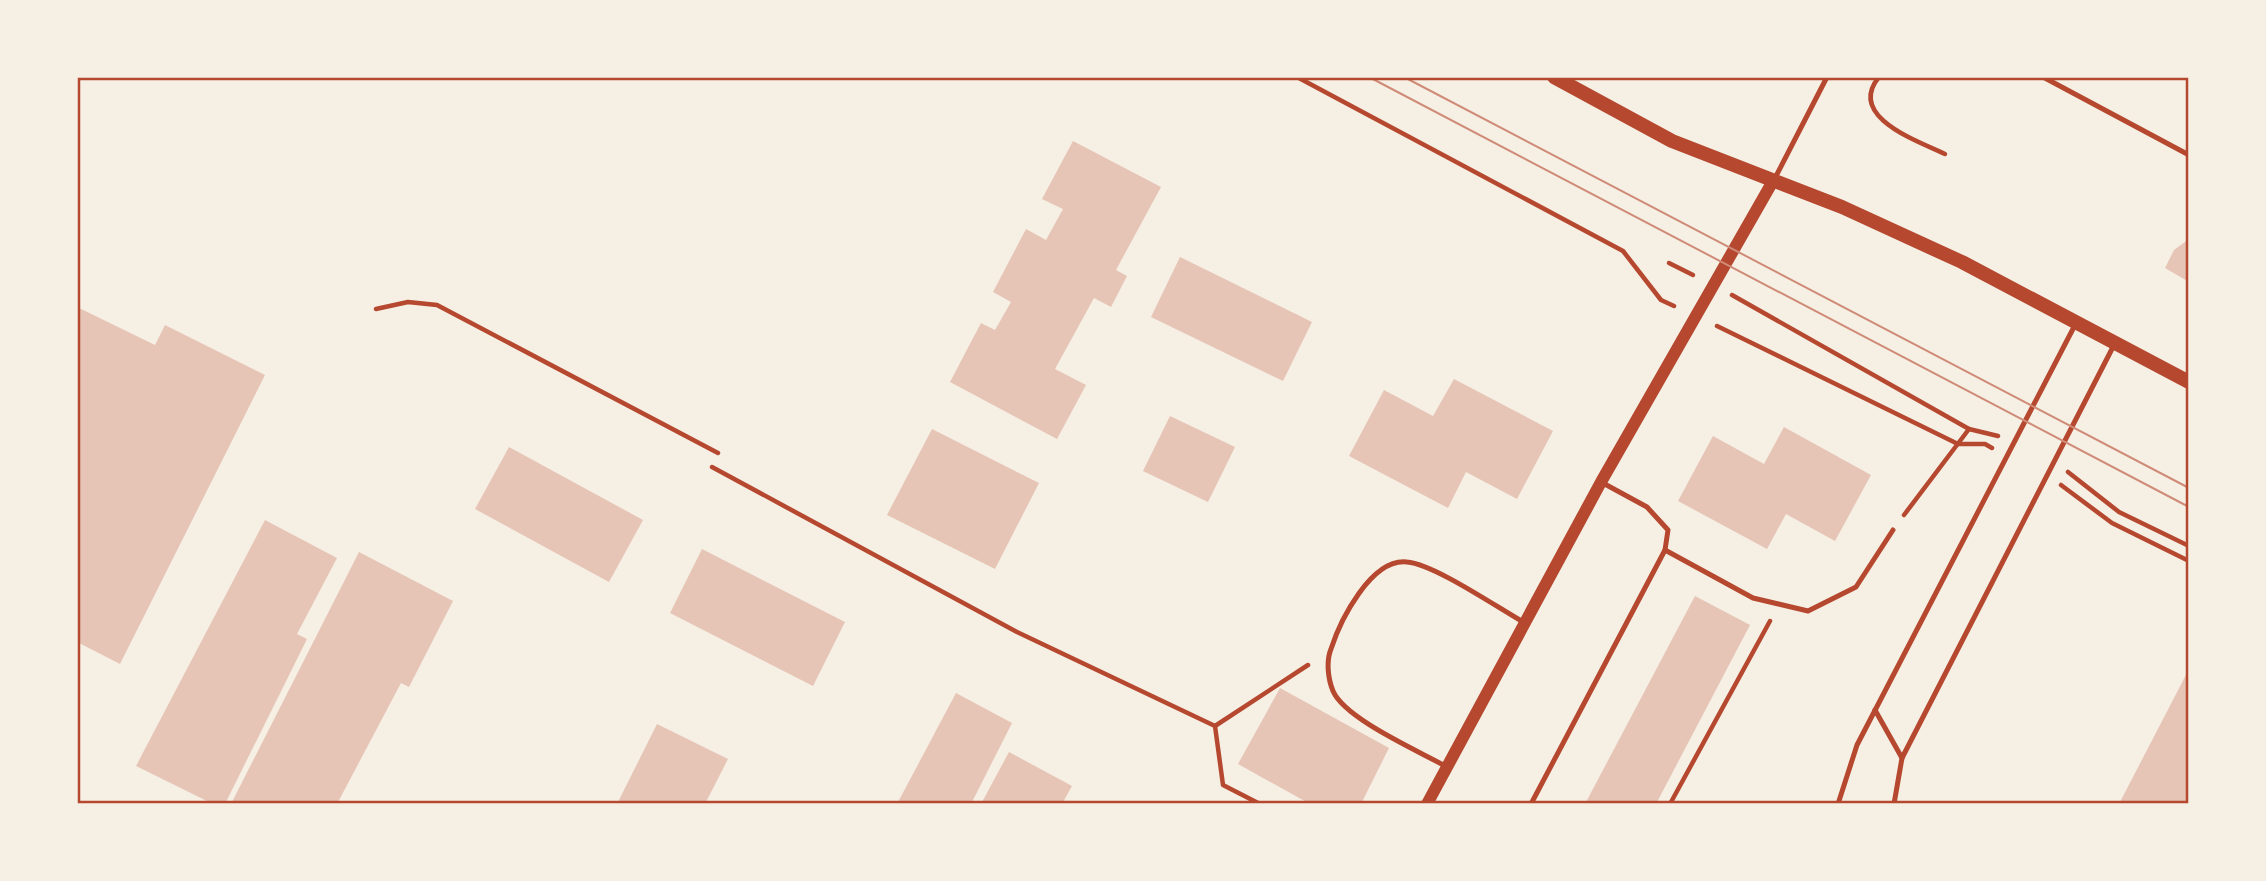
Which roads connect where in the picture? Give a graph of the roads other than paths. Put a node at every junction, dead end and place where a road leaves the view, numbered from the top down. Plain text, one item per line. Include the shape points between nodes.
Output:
1 (1554, 77) edge
2 (1826, 77) edge
3 (2043, 77) edge
4 (2189, 155) edge
5 (1773, 181) junction
6 (2077, 322) junction
7 (2115, 342) junction
8 (2189, 382) edge
9 (1601, 482) junction
10 (1893, 530) road end
11 (1665, 551) junction
12 (1525, 623) junction
13 (1875, 710) junction
14 (1902, 758) junction
15 (1447, 767) junction
16 (1427, 804) edge
17 (1531, 804) edge
18 (1838, 804) edge
19 (1894, 804) edge

1 - 5 main road via 1672,141
2 - 5 lane
3 - 4 lane
5 - 6 main road via 1962,262
5 - 9 street
6 - 7 main road
6 - 13 lane
7 - 8 main road
7 - 14 lane
9 - 11 lane via 1647,507 1668,530
9 - 12 street
10 - 11 lane via 1856,587 1808,611 1753,598
11 - 17 lane
12 - 15 street
12 - 15 lane via 1406,561 1384,567 1363,585 1330,650 1333,692 1348,710
13 - 14 lane
13 - 18 lane via 1849,764
14 - 19 lane
15 - 16 street

